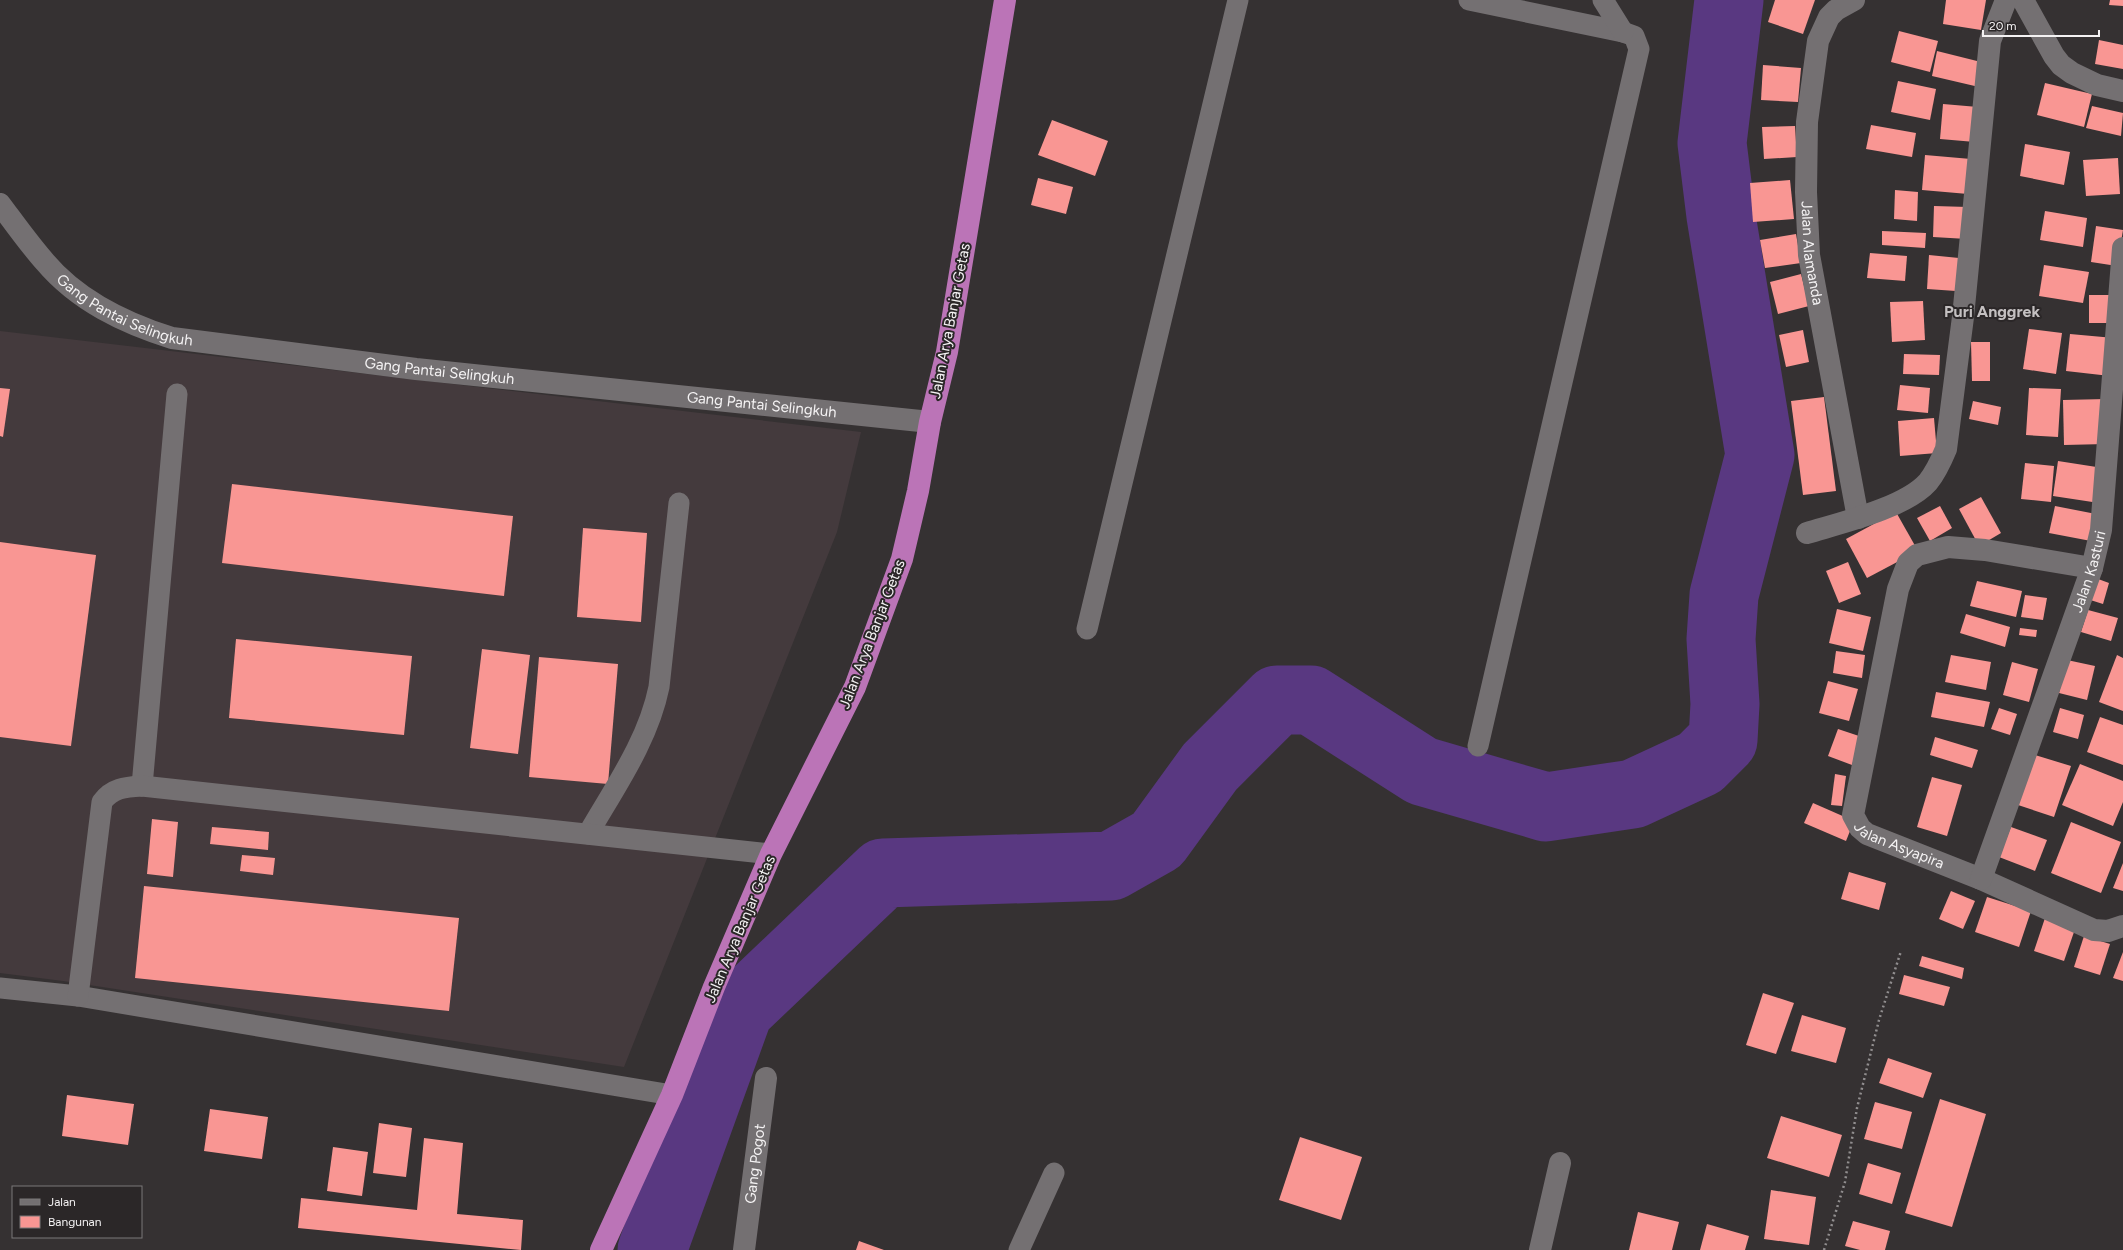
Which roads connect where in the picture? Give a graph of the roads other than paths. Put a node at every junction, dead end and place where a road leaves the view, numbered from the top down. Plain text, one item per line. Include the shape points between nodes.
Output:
1 (1005, 0) edge
2 (1238, 0) edge
3 (1469, 0) edge
4 (1603, 0) edge
5 (1854, 0) edge
6 (2006, 0) edge
7 (2023, 0) edge
8 (1623, 32) junction
9 (2123, 91) edge
10 (0, 204) edge
11 (2123, 248) edge
12 (177, 394) dead end
13 (930, 422) junction
14 (679, 502) dead end
15 (1858, 518) junction
16 (1807, 533) dead end
17 (2092, 568) junction
18 (1087, 629) dead end
19 (1478, 746) dead end
20 (142, 786) junction
21 (588, 834) junction
22 (772, 854) junction
23 (1981, 879) junction
24 (2123, 927) edge
25 (0, 988) edge
26 (78, 996) junction
27 (766, 1078) dead end
28 (672, 1095) junction
29 (1560, 1163) dead end
30 (1054, 1173) dead end
31 (601, 1250) edge
32 (744, 1250) edge
33 (1019, 1250) edge
34 (1540, 1250) edge

1 - 13 highway, Jalan Arya Banjar Getas via 947,352
2 - 18 lane
3 - 8 lane
4 - 8 lane
5 - 15 street, Jalan Alamanda via 1829,17 1818,41 1807,122 1806,192 1809,255
6 - 15 street via 1990,41 1963,317 1946,449 1935,472 1918,490 1908,497
7 - 9 street via 2061,65 2097,85
8 - 19 lane via 1634,36 1637,41 1639,49 1636,65
10 - 13 street, Gang Pantai Selingkuh via 46,263 90,302 143,329 172,338 416,369
11 - 17 street, Jalan Kasturi via 2100,530
12 - 20 lane
13 - 22 highway, Jalan Arya Banjar Getas via 918,491 902,559 879,625 855,687
14 - 21 lane via 659,687 654,710 632,758
15 - 16 street
17 - 23 street, Jalan Kasturi
17 - 23 street, Jalan Asyapira via 1985,550 1948,547 1917,556 1908,563 1898,588 1853,815 1860,828 1867,834
20 - 21 lane
20 - 26 lane via 120,788 108,794 102,802
21 - 22 lane
22 - 28 highway, Jalan Arya Banjar Getas via 714,987
23 - 24 street, Jalan Asyapira via 2094,930 2108,931
25 - 26 lane
26 - 28 lane
27 - 32 street, Gang Pogot
28 - 31 highway, Jalan Arya Banjar Getas
29 - 34 street
30 - 33 lane

